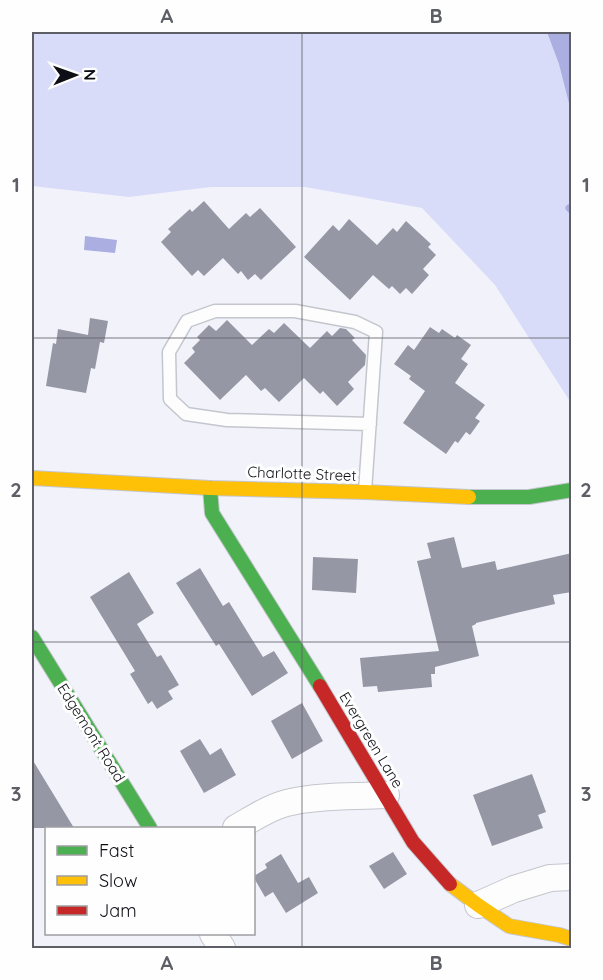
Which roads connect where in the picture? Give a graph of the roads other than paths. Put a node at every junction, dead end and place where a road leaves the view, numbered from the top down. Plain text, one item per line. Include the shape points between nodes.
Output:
1 (370, 424) junction
2 (32, 478) edge
3 (210, 488) junction
4 (572, 490) edge
5 (364, 492) junction
6 (32, 637) edge
7 (386, 795) junction
8 (149, 827) edge
9 (238, 827) edge
10 (572, 878) edge
11 (478, 905) junction
12 (214, 935) edge
13 (572, 939) edge
14 (222, 948) edge

1 - 1 lane via 376,332 355,322 295,311 215,311 186,321 169,352 170,399 186,414 226,420
1 - 5 lane
2 - 3 street, Charlotte Street
3 - 5 street, Charlotte Street
3 - 7 street, Evergreen Lane via 212,513
4 - 5 street, Charlotte Street via 529,497 480,498
6 - 8 street, Edgemont Road
7 - 9 street via 290,802
7 - 11 street, Evergreen Lane via 413,842 448,882
10 - 11 street via 550,878
11 - 13 street, Evergreen Lane via 509,926
12 - 14 street

